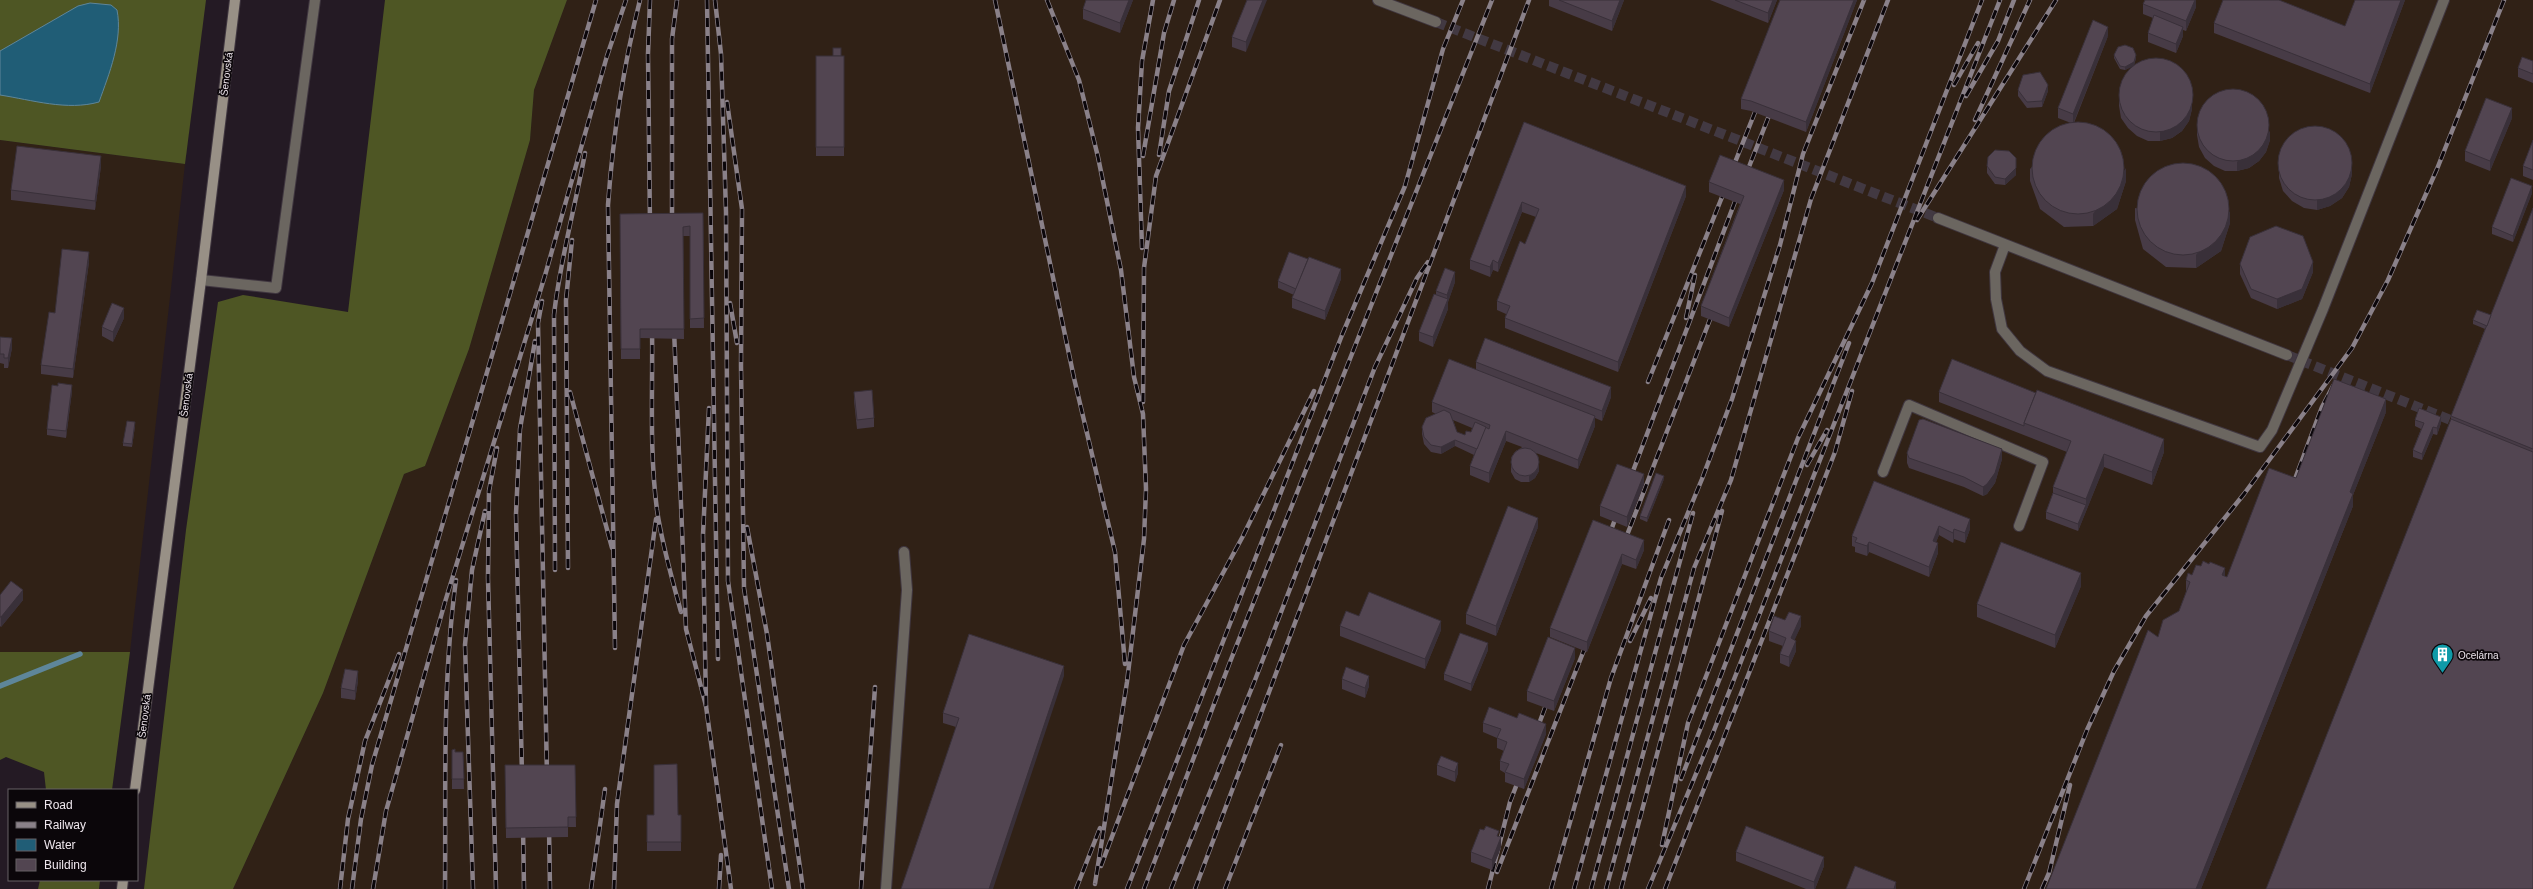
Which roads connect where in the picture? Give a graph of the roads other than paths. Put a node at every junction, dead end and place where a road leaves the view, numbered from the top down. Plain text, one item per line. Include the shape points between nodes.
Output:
1 (235, 0) edge
2 (315, 0) edge
3 (1378, 0) edge
4 (2444, 0) edge
5 (1436, 22) tunnel mouth
6 (1938, 218) tunnel mouth
7 (2006, 245) junction
8 (202, 280) junction
9 (2287, 355) tunnel mouth
10 (1883, 472) dead end
11 (2019, 526) dead end
12 (904, 552) dead end
13 (135, 789) edge
14 (886, 889) edge

1 - 8 street, Šenovská
2 - 8 street via 276,288
3 - 5 street
4 - 7 street via 2323,309 2272,430 2260,447 2047,371 2020,351 2002,329 1996,300 1995,272
6 - 7 street
7 - 9 street
8 - 13 street, Šenovská
10 - 11 street via 1909,405 2042,462
12 - 14 street via 907,590

